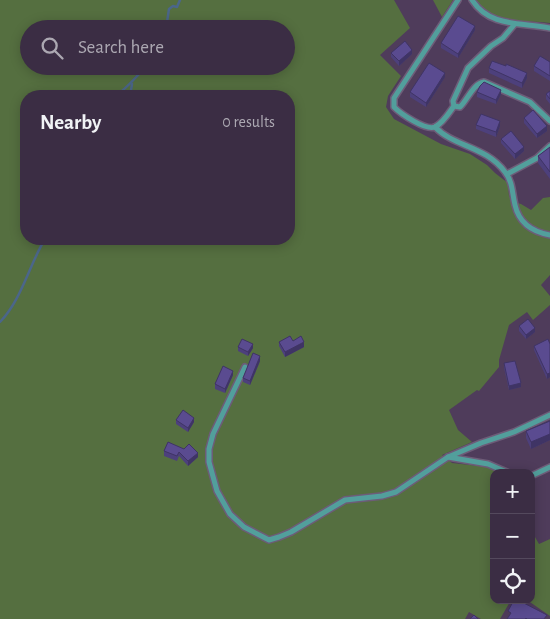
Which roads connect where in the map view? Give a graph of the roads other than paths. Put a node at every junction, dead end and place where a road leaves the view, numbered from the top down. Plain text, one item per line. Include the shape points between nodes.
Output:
1 (458, 0) edge
2 (472, 0) edge
3 (514, 24) junction
4 (550, 28) edge
5 (454, 106) junction
6 (550, 121) edge
7 (435, 127) junction
8 (550, 146) edge
9 (507, 174) junction
10 (550, 235) edge
11 (245, 367) edge
12 (550, 415) edge
13 (448, 457) junction
14 (550, 467) edge
15 (500, 469) edge
16 (535, 474) edge

1 - 7 street via 402,84 394,103 394,107 405,116 430,128
2 - 3 street via 481,12
3 - 4 street
3 - 5 street via 503,38 468,68 453,101
5 - 6 street via 460,106 477,84 484,82 530,102
5 - 7 street
7 - 9 street via 448,137 488,156
8 - 9 street via 537,158
9 - 10 street via 515,206 527,227
11 - 13 street via 213,434 209,462 217,491 230,514 244,528 269,540 291,532 345,500 396,492
12 - 13 street
13 - 15 street
14 - 16 street

